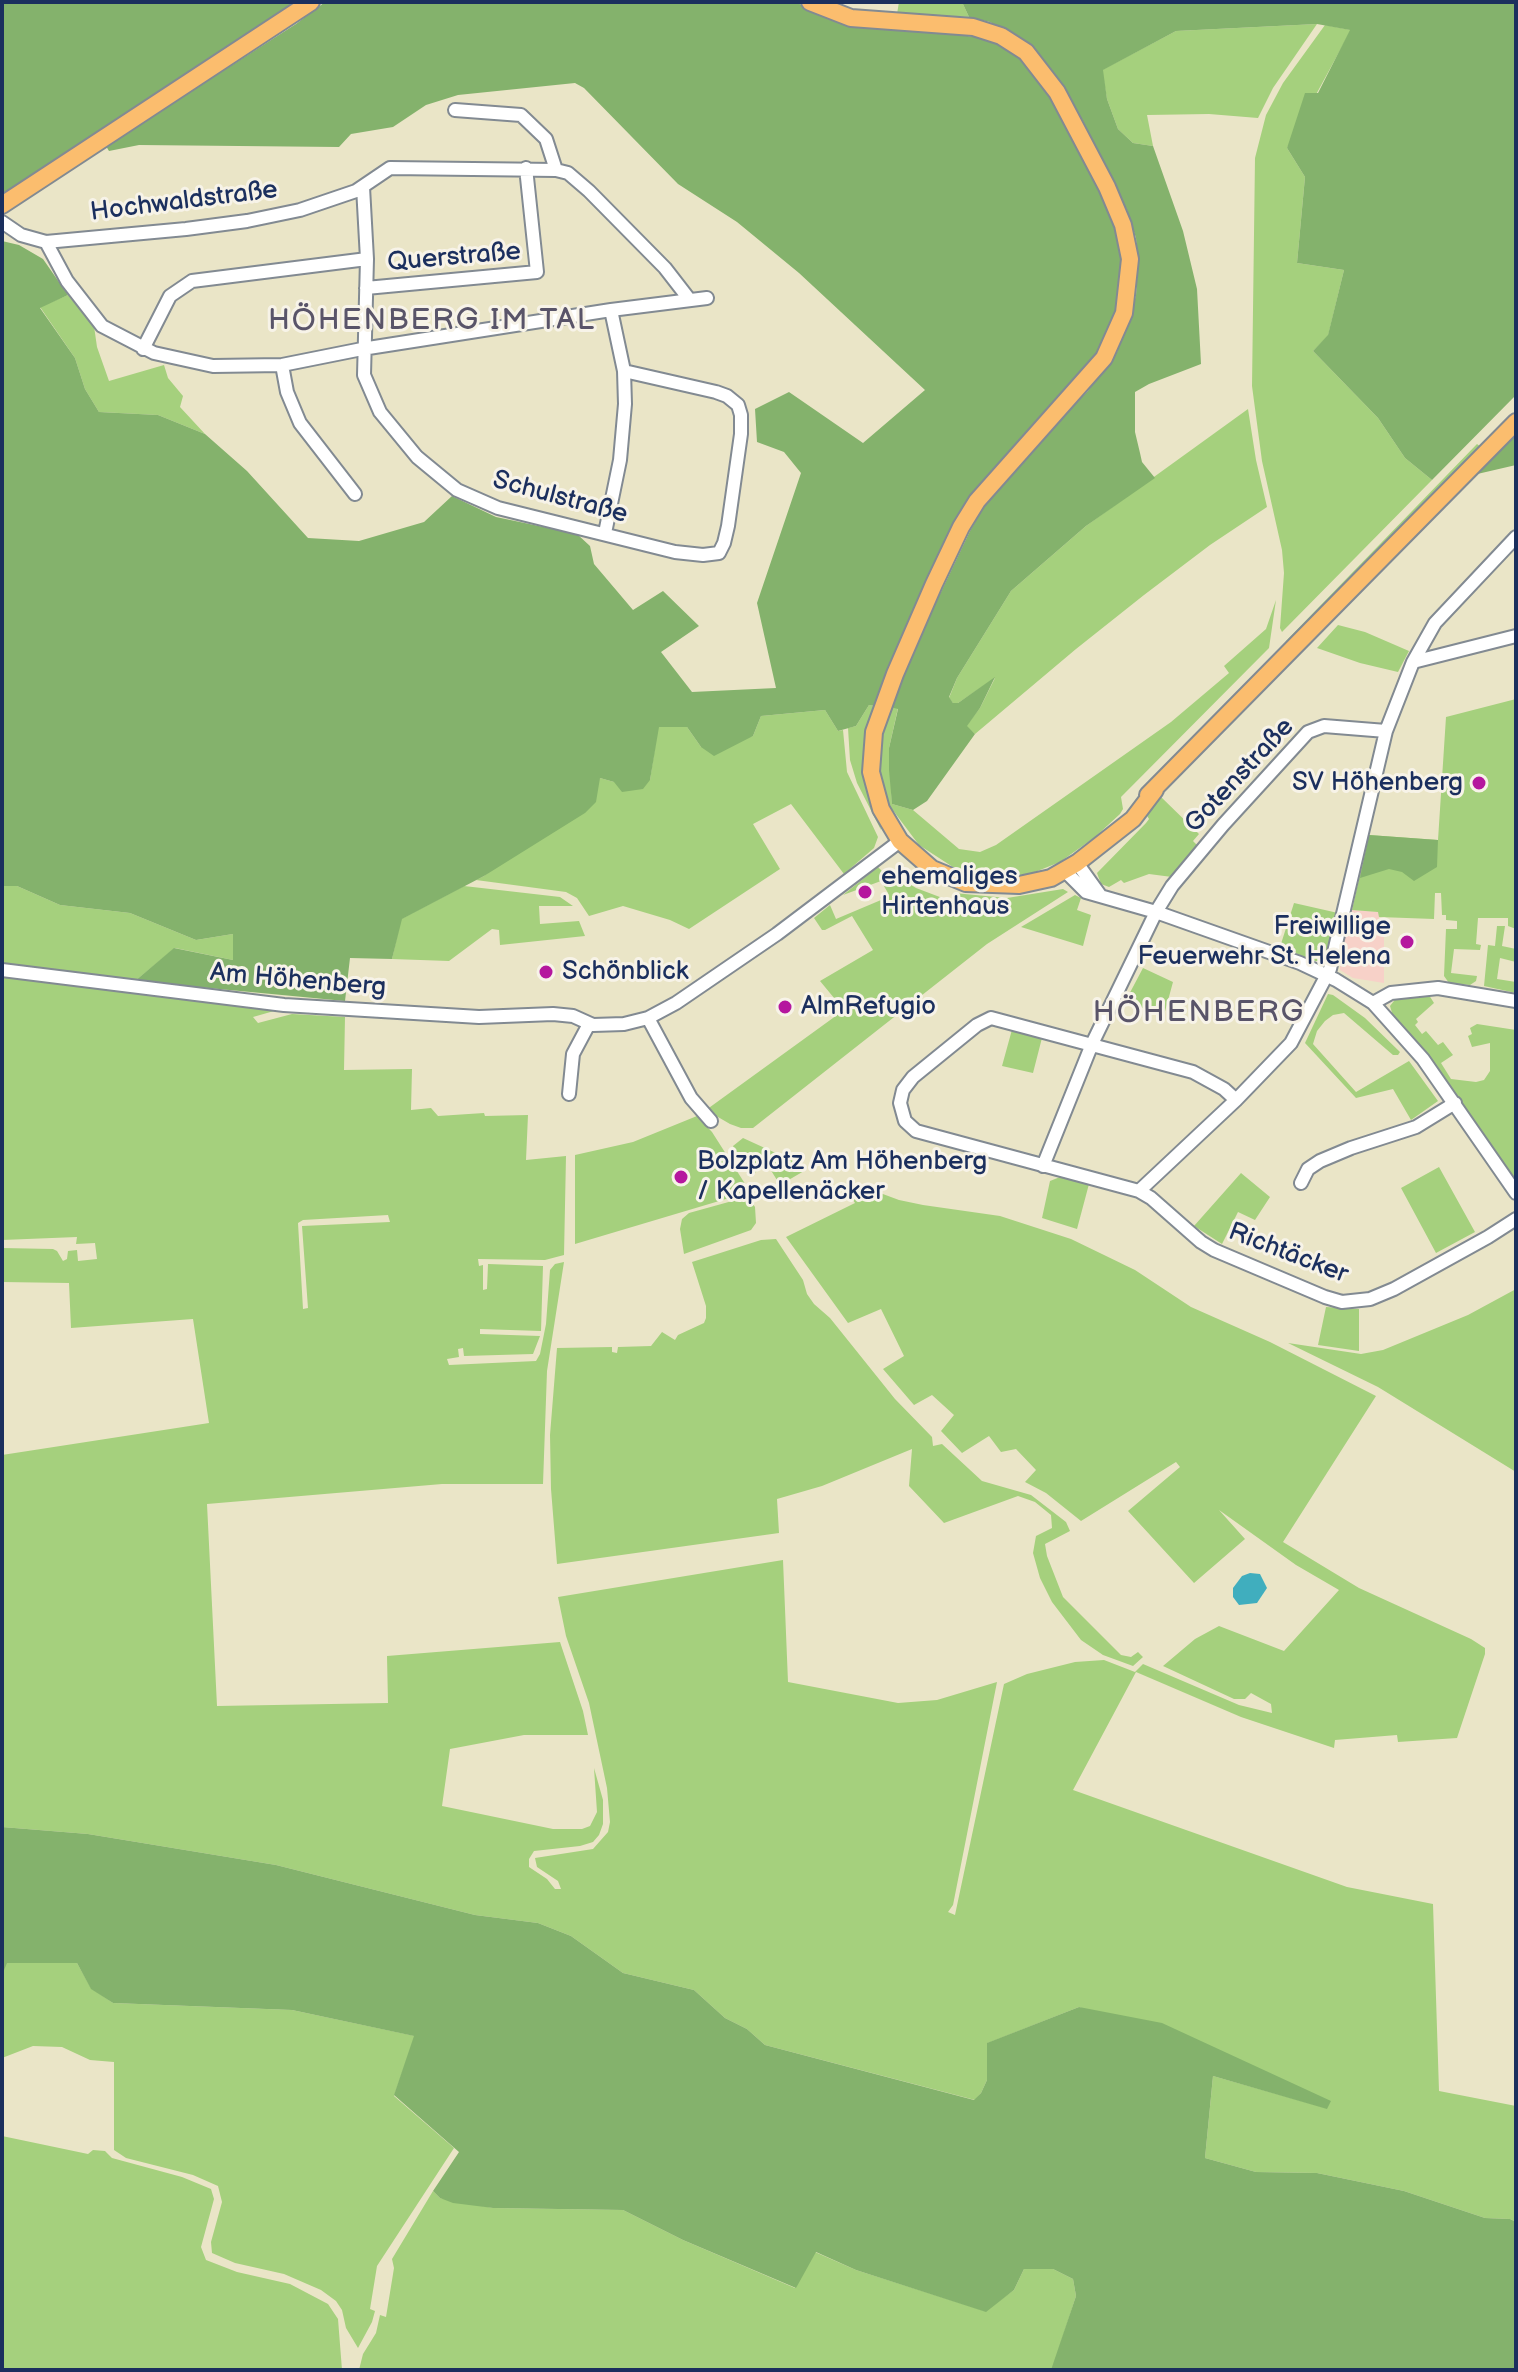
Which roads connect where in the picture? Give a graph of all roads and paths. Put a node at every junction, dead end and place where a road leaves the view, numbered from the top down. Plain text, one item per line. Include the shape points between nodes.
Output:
1 (311, 2) edge
2 (810, 2) edge
3 (455, 110) dead end
4 (526, 168) junction
5 (556, 170) junction
6 (363, 187) junction
7 (2, 205) edge
8 (2, 222) edge
9 (46, 242) junction
10 (367, 259) junction
11 (366, 288) junction
12 (707, 298) dead end
13 (689, 299) junction
14 (611, 310) junction
15 (143, 349) junction
16 (362, 349) junction
17 (282, 365) junction
18 (624, 371) junction
19 (1516, 422) edge
20 (355, 494) dead end
21 (605, 533) junction
22 (1516, 537) edge
23 (1516, 636) edge
24 (1413, 662) junction
25 (1386, 731) junction
26 (900, 841) junction
27 (1071, 867) junction
28 (1156, 912) junction
29 (2, 970) edge
30 (1328, 975) junction
31 (1516, 1001) edge
32 (1373, 1003) junction
33 (648, 1018) junction
34 (589, 1024) junction
35 (1092, 1044) junction
36 (569, 1094) dead end
37 (1236, 1100) junction
38 (1455, 1103) junction
39 (711, 1121) dead end
40 (1043, 1166) junction
41 (1301, 1183) dead end
42 (1139, 1191) junction
43 (1516, 1193) edge
44 (1516, 1219) edge

1 - 7 main road
2 - 26 main road via 851,18 973,27 1026,52 1057,92 1107,187 1130,259 1128,296 1112,344 977,501 885,698 874,732 871,772 881,809
3 - 5 street via 521,115 546,139
4 - 5 street, Hochwaldstraße
4 - 6 street, Hochwaldstraße via 390,168
4 - 11 street, Querstraße via 537,272
5 - 13 street, Hochwaldstraße via 589,191
6 - 9 street, Hochwaldstraße via 300,210 247,221
6 - 10 street, Schulstraße
8 - 9 street
9 - 15 street via 58,268 95,318
10 - 11 street, Schulstraße
10 - 15 street, Querstraße via 192,281 170,296
11 - 16 street, Schulstraße
12 - 13 street
13 - 14 street
14 - 16 street
14 - 18 street
15 - 17 street via 213,366
16 - 17 street
16 - 21 street, Schulstraße via 364,375 380,412 407,448 446,482 498,508
17 - 20 street via 300,423
18 - 21 street via 620,460
18 - 21 street, Schulstraße via 727,396 740,410 741,434 719,553 675,552
19 - 27 main road via 1155,790
22 - 24 street via 1435,623
23 - 24 street
24 - 25 street
25 - 28 street, Gotenstraße via 1324,726 1308,732 1217,832
25 - 30 street
26 - 27 main road via 932,869 978,885 1029,884
26 - 33 street, Am Höhenberg via 765,943
27 - 28 street via 1100,895
28 - 30 street
28 - 35 street, Gotenstraße
29 - 34 street, Am Höhenberg via 275,1004 479,1017 565,1014
30 - 32 street
30 - 37 street via 1284,1054
31 - 32 street via 1438,988 1391,993
32 - 38 street
33 - 34 street, Am Höhenberg
33 - 39 street via 691,1098
34 - 36 street via 573,1054
35 - 37 street via 1193,1072
35 - 40 street, Gotenstraße
35 - 40 street via 991,1018 903,1090 902,1114 916,1131
37 - 42 street
38 - 41 street via 1416,1127 1320,1161
38 - 43 street
40 - 42 street
42 - 44 street, Richtäcker via 1214,1250 1342,1302 1360,1302 1394,1289

